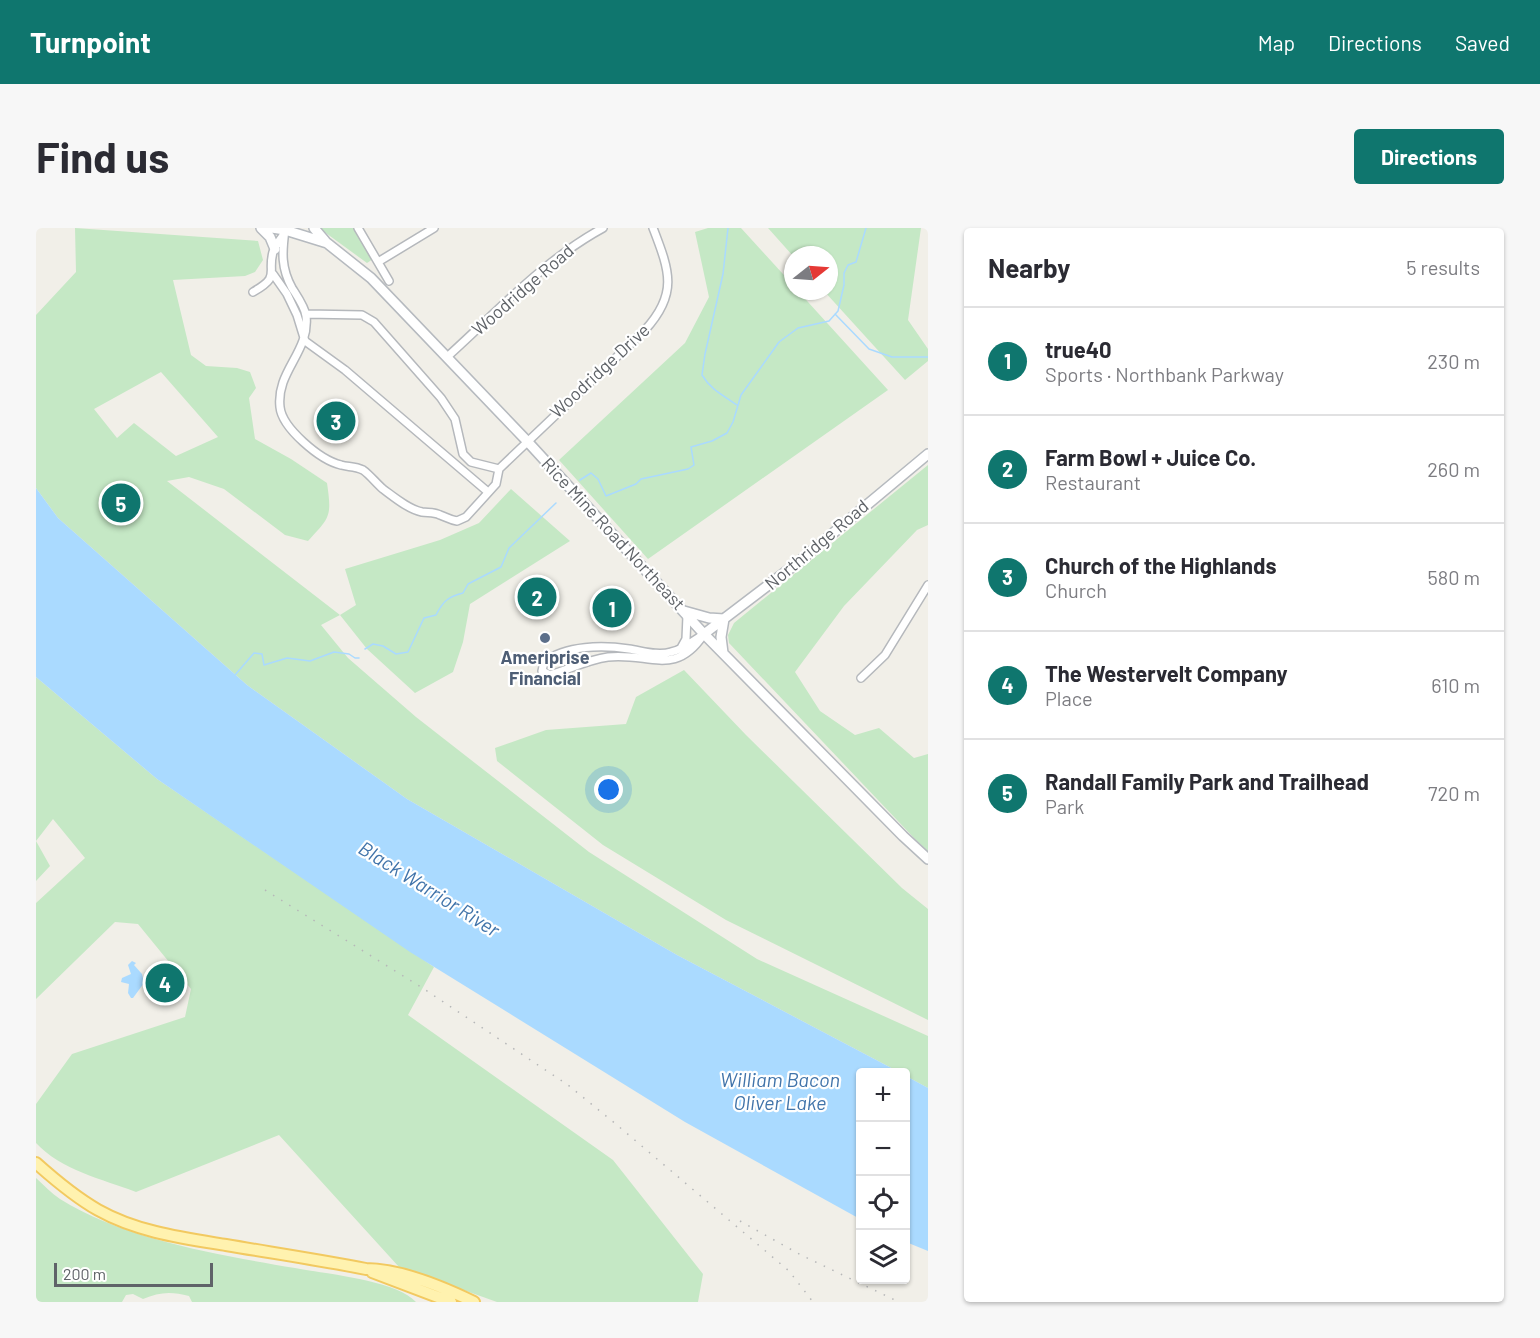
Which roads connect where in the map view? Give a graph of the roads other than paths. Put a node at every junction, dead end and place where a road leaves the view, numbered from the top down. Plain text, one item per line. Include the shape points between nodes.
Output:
1 (261, 228) edge
2 (272, 228) edge
3 (314, 228) edge
4 (358, 228) edge
5 (434, 228) edge
6 (603, 228) edge
7 (653, 228) edge
8 (286, 229) edge
9 (327, 243) junction
10 (275, 249) junction
11 (378, 262) junction
12 (273, 274) junction
13 (389, 281) dead end
14 (253, 292) dead end
15 (306, 314) junction
16 (305, 341) junction
17 (447, 357) junction
18 (527, 441) junction
19 (928, 454) edge
20 (499, 469) junction
21 (488, 492) junction
22 (928, 585) edge
23 (685, 613) junction
24 (724, 619) junction
25 (704, 634) junction
26 (681, 649) junction
27 (723, 653) junction
28 (861, 678) dead end
29 (928, 859) edge
30 (36, 1163) edge
31 (366, 1269) junction
32 (451, 1302) edge
33 (474, 1302) edge

1 - 10 main road
2 - 8 main road, Rice Mine Road Northeast
3 - 9 main road
4 - 11 street
5 - 11 street
6 - 17 street, Woodridge Road via 551,263
7 - 18 street, Woodridge Drive via 669,278 661,309 645,330
8 - 9 main road, Rice Mine Road Northeast
8 - 10 street
8 - 15 street via 282,261
9 - 17 main road, Rice Mine Road Northeast via 370,278
10 - 12 street
11 - 13 street
12 - 14 street
12 - 16 street via 287,294
15 - 16 street
15 - 20 street via 362,315 374,322 441,398 455,419 463,454 471,462
16 - 21 street via 345,370
16 - 21 street via 280,388 280,407 290,428 315,451 340,465 363,470 409,506 449,520 466,517
17 - 18 main road, Rice Mine Road Northeast
18 - 20 street, Woodridge Drive
18 - 23 main road, Rice Mine Road Northeast
19 - 24 main road, Northridge Road
20 - 21 street
22 - 28 street via 885,655
23 - 24 main road
23 - 25 main road, Rice Mine Road Northeast
23 - 26 street via 686,639
24 - 25 main road, Northridge Road
24 - 27 main road
25 - 26 street
25 - 26 street via 694,649 676,659 610,657 550,675 542,671 549,658 596,647 653,653
25 - 27 main road, Rice Mine Road Northeast
27 - 29 main road, Rice Mine Road Northeast
30 - 31 main road via 67,1190 134,1225 183,1238
31 - 32 main road
31 - 33 main road via 400,1274

